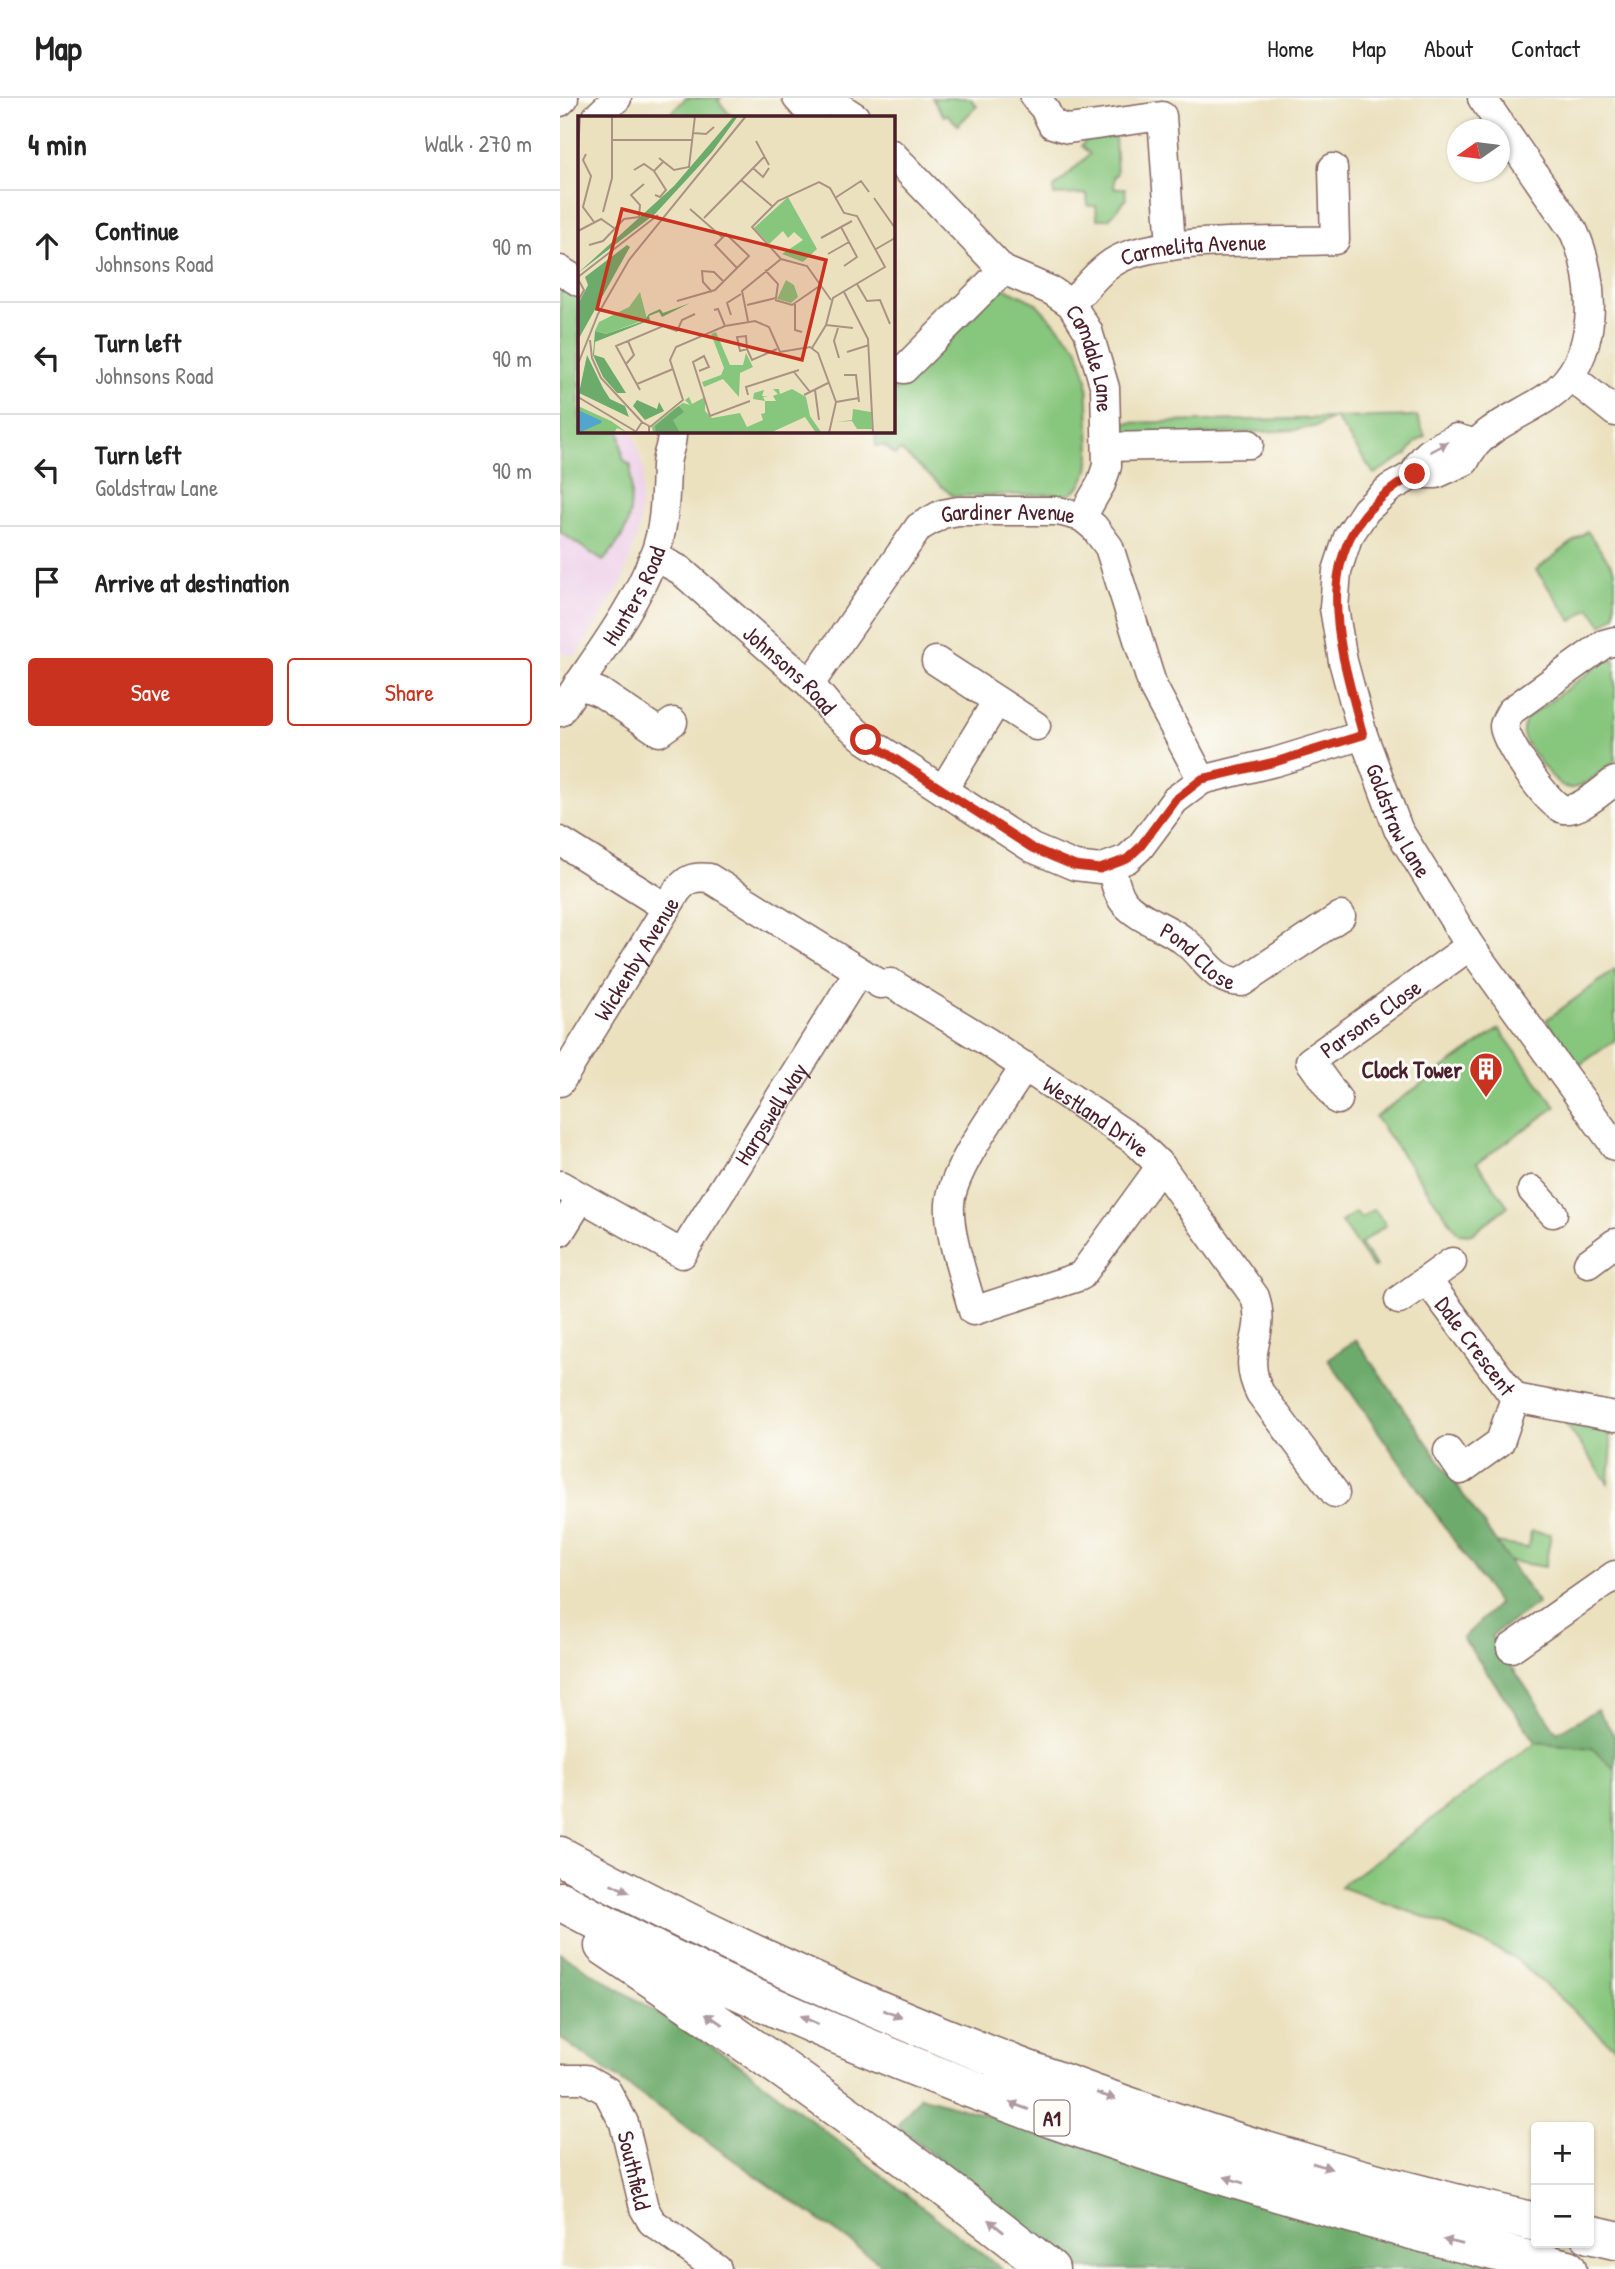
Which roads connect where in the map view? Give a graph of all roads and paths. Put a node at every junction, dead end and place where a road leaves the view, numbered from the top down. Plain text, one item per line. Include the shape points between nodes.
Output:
1 (564, 98) edge
2 (617, 98) edge
3 (1034, 98) edge
4 (1482, 98) edge
5 (560, 102) edge
6 (814, 105) edge
7 (1162, 107) edge
8 (598, 116) edge
9 (852, 116) edge
10 (894, 156) edge
11 (1333, 168) dead end
12 (1171, 246) junction
13 (560, 270) edge
14 (1003, 270) junction
15 (578, 281) edge
16 (1071, 304) junction
17 (904, 369) dead end
18 (1570, 376) junction
19 (1615, 412) edge
20 (653, 432) edge
21 (672, 432) edge
22 (1249, 444) dead end
23 (1107, 447) junction
24 (665, 463) junction
25 (1082, 517) junction
26 (654, 556) junction
27 (1615, 641) edge
28 (936, 661) dead end
29 (578, 684) junction
30 (810, 684) junction
31 (997, 701) junction
32 (560, 712) edge
33 (673, 722) dead end
34 (1036, 726) dead end
35 (1363, 735) junction
36 (1202, 779) junction
37 (1615, 781) edge
38 (943, 790) junction
39 (560, 841) edge
40 (1111, 866) junction
41 (695, 876) joint
42 (667, 908) junction
43 (1341, 916) dead end
44 (1470, 946) junction
45 (859, 971) junction
46 (1025, 1066) junction
47 (560, 1082) edge
48 (1338, 1100) dead end
49 (1615, 1146) edge
50 (1161, 1167) junction
51 (1532, 1190) dead end
52 (570, 1191) edge
53 (1553, 1213) dead end
54 (560, 1231) edge
55 (1615, 1243) edge
56 (1452, 1262) dead end
57 (1588, 1263) dead end
58 (1427, 1280) junction
59 (1399, 1300) dead end
60 (1515, 1398) junction
61 (1615, 1417) edge
62 (1448, 1451) dead end
63 (1335, 1493) dead end
64 (1615, 1575) edge
65 (1511, 1648) dead end
66 (560, 1856) edge
67 (560, 1901) edge
68 (560, 1916) edge
69 (560, 2079) edge
70 (1531, 2221) edge
71 (1594, 2235) edge
72 (1615, 2239) edge
73 (718, 2269) edge
74 (1049, 2269) edge
75 (1567, 2269) edge

1 - 5 street
2 - 8 street
3 - 7 street via 1052,124 1068,129
4 - 18 street, Goldstraw Lane via 1574,232 1584,254 1591,305 1580,356
6 - 9 street
7 - 12 street
10 - 14 street, Camdale Lane
11 - 12 street, Carmelita Avenue via 1335,240
12 - 16 street, Carmelita Avenue via 1118,259
13 - 15 street
14 - 16 street, Camdale Lane
14 - 17 street
16 - 23 street, Camdale Lane via 1099,360
18 - 19 street
18 - 35 street, Goldstraw Lane via 1552,395 1473,443 1465,461 1436,474 1415,474 1390,488 1366,510 1348,537 1337,571 1335,608 1343,661
20 - 24 street, Hunters Road via 654,446
21 - 24 street, Hunters Road via 673,446
22 - 23 street
23 - 25 street, Camdale Lane via 1101,484
24 - 26 street, Hunters Road via 662,524
25 - 30 street, Gardiner Avenue via 1038,510 958,512 942,514 919,527
25 - 36 street, Gardiner Avenue via 1109,547 1153,687
26 - 29 street, Hunters Road via 624,615
26 - 30 street, Johnsons Road via 680,570
27 - 37 street via 1604,644 1511,711 1504,724 1507,740 1552,804 1563,809 1577,807
28 - 31 street
29 - 32 street, Hunters Road
29 - 33 street via 601,693 659,732
30 - 38 street, Johnsons Road via 834,713 866,740
31 - 34 street
31 - 38 street
35 - 36 street
35 - 44 street, Goldstraw Lane via 1398,829
36 - 40 street via 1175,800 1140,847
38 - 40 street, Johnsons Road via 1043,853 1089,869
39 - 42 street
40 - 43 street, Pond Close via 1121,899 1131,909 1186,942 1228,982 1242,982
41 - 42 street, Wickenby Avenue via 685,881
41 - 45 street, Westland Drive via 730,890
42 - 47 street, Wickenby Avenue
44 - 48 street, Parsons Close via 1310,1061
44 - 49 street, Goldstraw Lane
45 - 46 street, Westland Drive via 880,984 891,983
45 - 52 street, Harpswell Way via 682,1254
46 - 50 street, Westland Drive via 1134,1140
46 - 50 street via 952,1192 951,1220 973,1311 1081,1276
50 - 63 street, Westland Drive via 1255,1297 1261,1315 1252,1344 1251,1376
51 - 53 street
52 - 54 street
55 - 57 street
56 - 58 street, Dale Crescent
58 - 59 street, Dale Crescent
58 - 60 street, Dale Crescent
60 - 61 street, Dale Crescent
60 - 62 street via 1500,1442 1461,1470
64 - 65 street
66 -> 70 highway, A1 via 749,1951 895,2016 1044,2074 1348,2174
75 -> 67 highway, A1 via 1292,2198 1000,2099 727,1984
74 -> 68 highway via 742,2038
69 - 73 street, Southfield via 586,2079 607,2091 624,2123 644,2208 652,2222
71 - 72 highway

